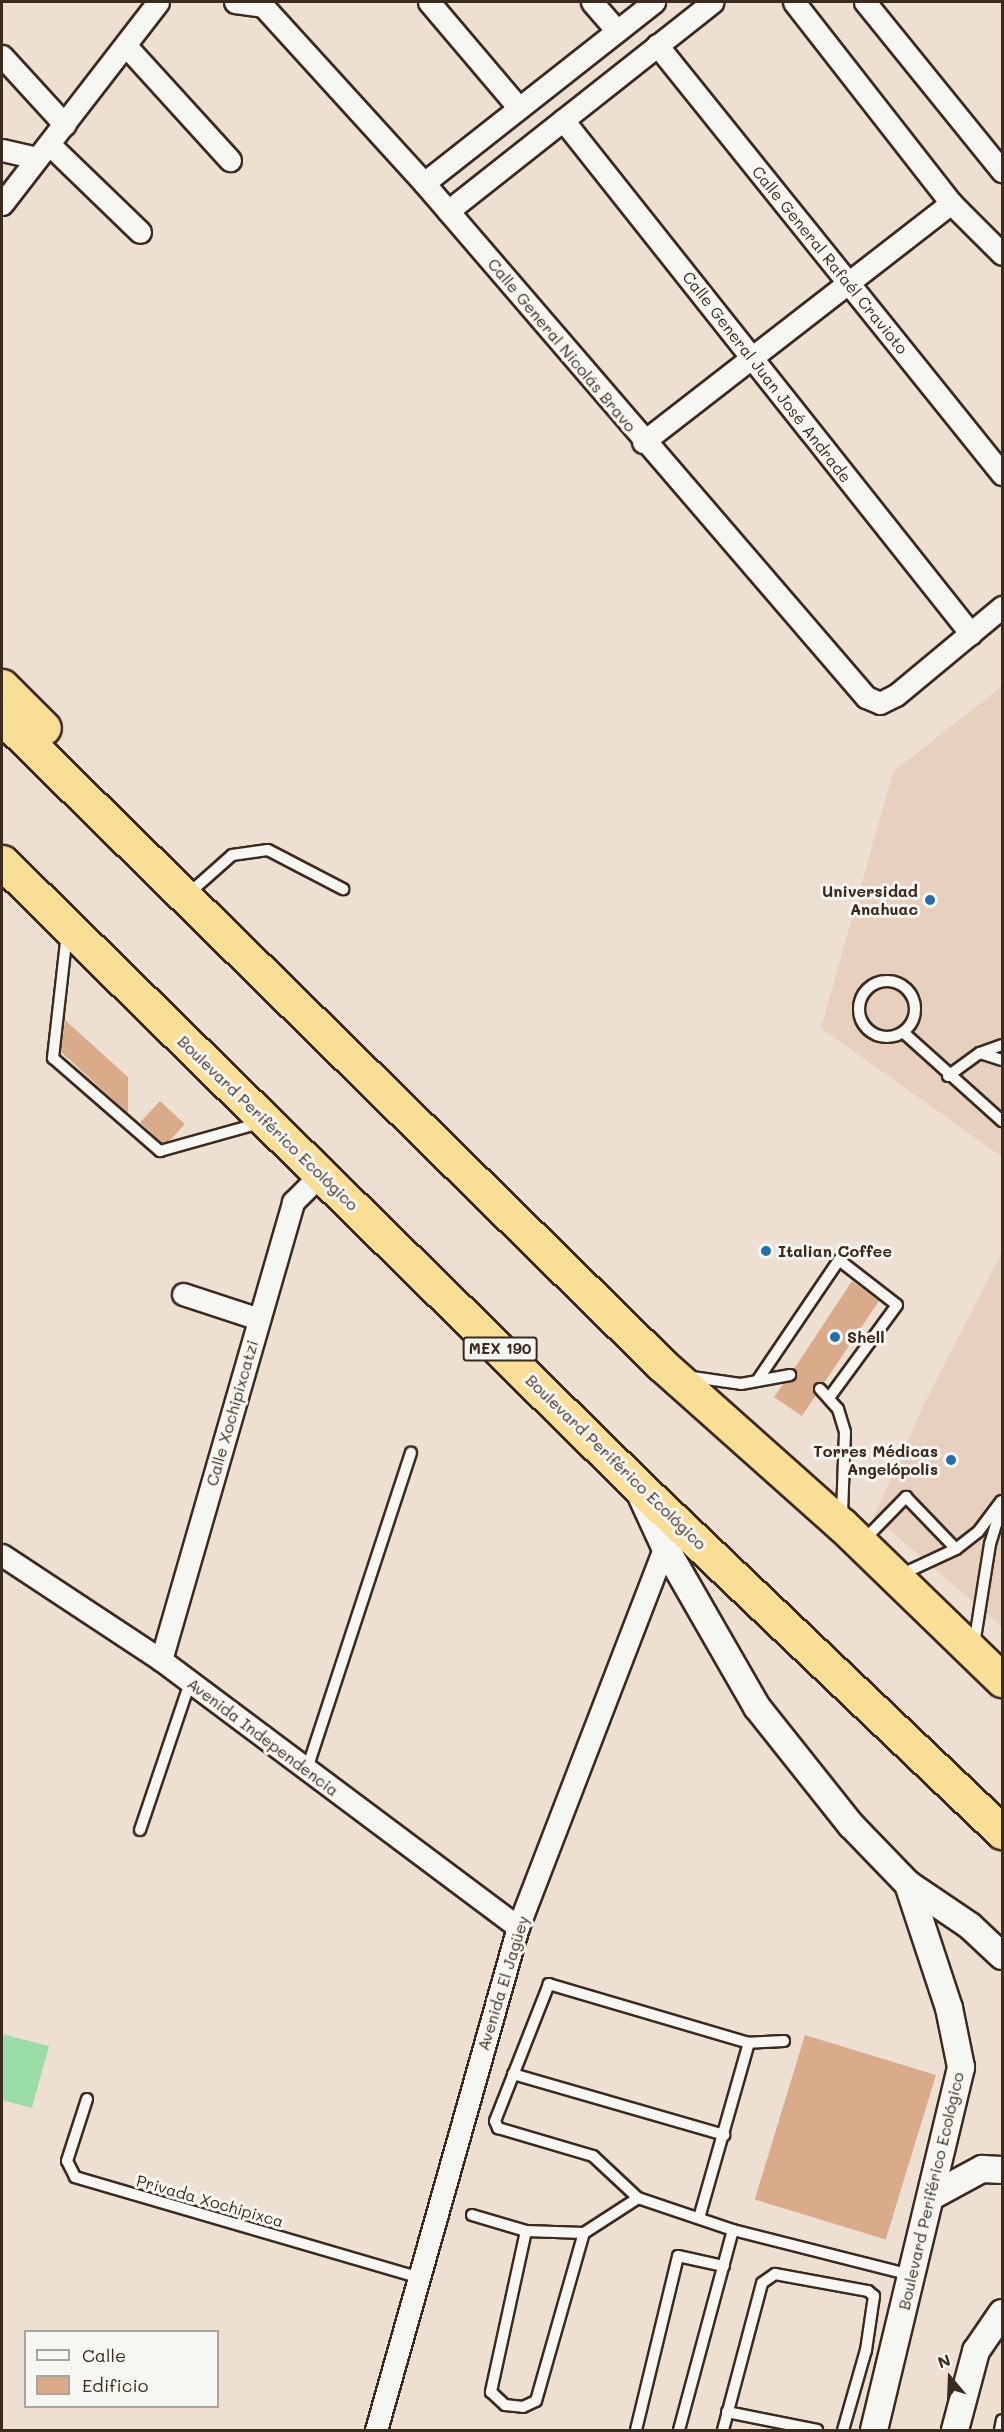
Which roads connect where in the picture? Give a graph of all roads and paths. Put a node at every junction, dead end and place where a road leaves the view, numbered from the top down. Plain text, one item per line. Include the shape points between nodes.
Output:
1 (158, 2) edge
2 (234, 2) edge
3 (429, 2) edge
4 (592, 2) edge
5 (654, 2) edge
6 (713, 2) edge
7 (794, 2) edge
8 (865, 2) edge
9 (264, 4) edge
10 (617, 31) junction
11 (657, 45) junction
12 (127, 47) junction
13 (2, 56) edge
14 (519, 108) junction
15 (563, 120) junction
16 (65, 125) junction
17 (2, 150) edge
18 (43, 151) junction
19 (230, 160) dead end
20 (1001, 168) edge
21 (424, 183) junction
22 (951, 203) junction
23 (2, 204) edge
24 (448, 211) junction
25 (140, 232) dead end
26 (1002, 254) edge
27 (849, 283) junction
28 (752, 358) junction
29 (643, 442) junction
30 (1002, 474) edge
31 (1002, 607) edge
32 (970, 634) junction
33 (2, 686) edge
34 (2, 717) edge
35 (2, 862) edge
36 (2, 886) edge
37 (343, 889) dead end
38 (181, 890) junction
39 (34, 892) junction
40 (68, 927) junction
41 (904, 1033) junction
42 (1002, 1045) edge
43 (980, 1053) junction
44 (1002, 1060) edge
45 (948, 1076) junction
46 (266, 1121) junction
47 (1002, 1121) edge
48 (320, 1175) junction
49 (183, 1294) dead end
50 (259, 1319) junction
51 (661, 1364) junction
52 (790, 1375) dead end
53 (757, 1382) junction
54 (820, 1389) dead end
55 (829, 1398) junction
56 (411, 1453) dead end
57 (637, 1485) junction
58 (1002, 1498) edge
59 (1002, 1504) edge
60 (851, 1534) junction
61 (665, 1547) junction
62 (956, 1549) junction
63 (2, 1555) edge
64 (895, 1576) junction
65 (160, 1660) junction
66 (993, 1666) edge
67 (190, 1682) junction
68 (307, 1769) junction
69 (140, 1830) dead end
70 (1002, 1832) edge
71 (909, 1884) junction
72 (518, 1927) junction
73 (1002, 1956) edge
74 (784, 2041) dead end
75 (749, 2043) junction
76 (513, 2074) junction
77 (87, 2099) dead end
78 (724, 2135) junction
79 (1002, 2170) edge
80 (932, 2196) junction
81 (638, 2198) junction
82 (472, 2215) dead end
83 (699, 2218) junction
84 (526, 2230) junction
85 (733, 2230) junction
86 (584, 2233) junction
87 (724, 2266) junction
88 (911, 2275) junction
89 (416, 2277) junction
90 (1002, 2313) edge
91 (727, 2412) junction
92 (1002, 2420) edge
93 (376, 2430) edge
94 (636, 2430) edge
95 (679, 2430) edge
96 (723, 2430) edge
97 (817, 2430) edge
98 (843, 2430) edge
99 (874, 2430) edge
100 (955, 2430) edge
101 (1000, 2430) edge

1 - 12 street
2 - 9 street, Calle General Nicolás Bravo
3 - 14 street
4 - 10 street
5 - 10 street
6 - 11 street
7 - 22 street
8 - 20 street
9 - 21 street, Calle General Nicolás Bravo
10 - 14 street
11 - 15 street
11 - 27 street, Calle General Rafaél Cravioto
12 - 16 street
12 - 19 street
13 - 16 street
14 - 21 street
15 - 24 street
15 - 28 street, Calle General Juan José Andrade
16 - 18 street
17 - 18 street
18 - 23 street
18 - 25 street
21 - 24 street, Calle General Nicolás Bravo
22 - 26 street
22 - 27 street
24 - 29 street, Calle General Nicolás Bravo
27 - 28 street
27 - 30 street, Calle General Rafaél Cravioto
28 - 29 street
28 - 32 street, Calle General Juan José Andrade
29 - 32 street, Calle General Nicolás Bravo via 866,697 880,703
31 - 32 street
33 - 38 highway via 135,823 169,864
34 - 38 highway
35 - 39 highway, Boulevard Periférico Ecológico / MEX 190
36 - 39 highway
37 - 38 lane via 268,850 232,855
38 - 51 highway
39 - 40 highway, Boulevard Periférico Ecológico / MEX 190
40 - 46 highway, Boulevard Periférico Ecológico / MEX 190
40 - 46 lane via 53,1058 160,1151
41 - 41 lane via 913,1021 915,1003 906,988 890,981 873,985 861,998 859,1015 868,1031 884,1038
41 - 45 lane
42 - 43 lane
43 - 44 lane
43 - 45 lane
45 - 47 lane
46 - 48 highway, Boulevard Periférico Ecológico / MEX 190
48 - 50 street, Calle Xochipixcatzi via 293,1202
48 - 57 highway, Boulevard Periférico Ecológico / MEX 190
49 - 50 street
50 - 65 street, Calle Xochipixcatzi
51 - 53 lane via 705,1380
51 - 60 highway
52 - 53 lane
53 - 55 lane via 839,1260 897,1305
54 - 55 lane
55 - 60 lane via 845,1432
56 - 68 lane
57 - 61 street
57 - 70 highway, Boulevard Periférico Ecológico / MEX 190
58 - 62 lane via 978,1532
59 - 66 lane via 990,1544
60 - 62 lane via 906,1497
60 - 64 highway
61 - 71 street via 757,1707 851,1825
61 - 72 street, Avenida El Jagüey
62 - 64 lane
63 - 65 street, Avenida Independencia
64 - 66 highway
65 - 67 street, Avenida Independencia
67 - 68 street, Avenida Independencia
67 - 69 lane
68 - 72 street, Avenida Independencia
71 - 73 street via 970,1926
71 - 80 street, Boulevard Periférico Ecológico via 949,2008 961,2067
72 - 89 street, Avenida El Jagüey
74 - 75 lane
75 - 76 lane via 549,1984
75 - 78 lane
76 - 78 lane
76 - 81 lane via 495,2121 498,2128 593,2156
77 - 89 lane, Privada Xochipixca via 67,2161 75,2177
78 - 83 lane
79 - 80 street via 982,2169
80 - 88 street, Boulevard Periférico Ecológico
81 - 83 lane
81 - 86 lane
82 - 84 lane
83 - 85 lane
84 - 86 lane
84 - 86 lane via 491,2392 505,2405 524,2407 536,2401
85 - 87 lane
85 - 88 lane
87 - 94 lane via 678,2256
87 - 95 lane
88 - 99 street, Boulevard Periférico Ecológico
89 - 93 street, Avenida El Jagüey
90 - 100 street via 976,2350
91 - 96 lane
91 - 97 lane
91 - 98 lane via 762,2283 775,2274 868,2291 874,2296 866,2350
92 - 101 lane

